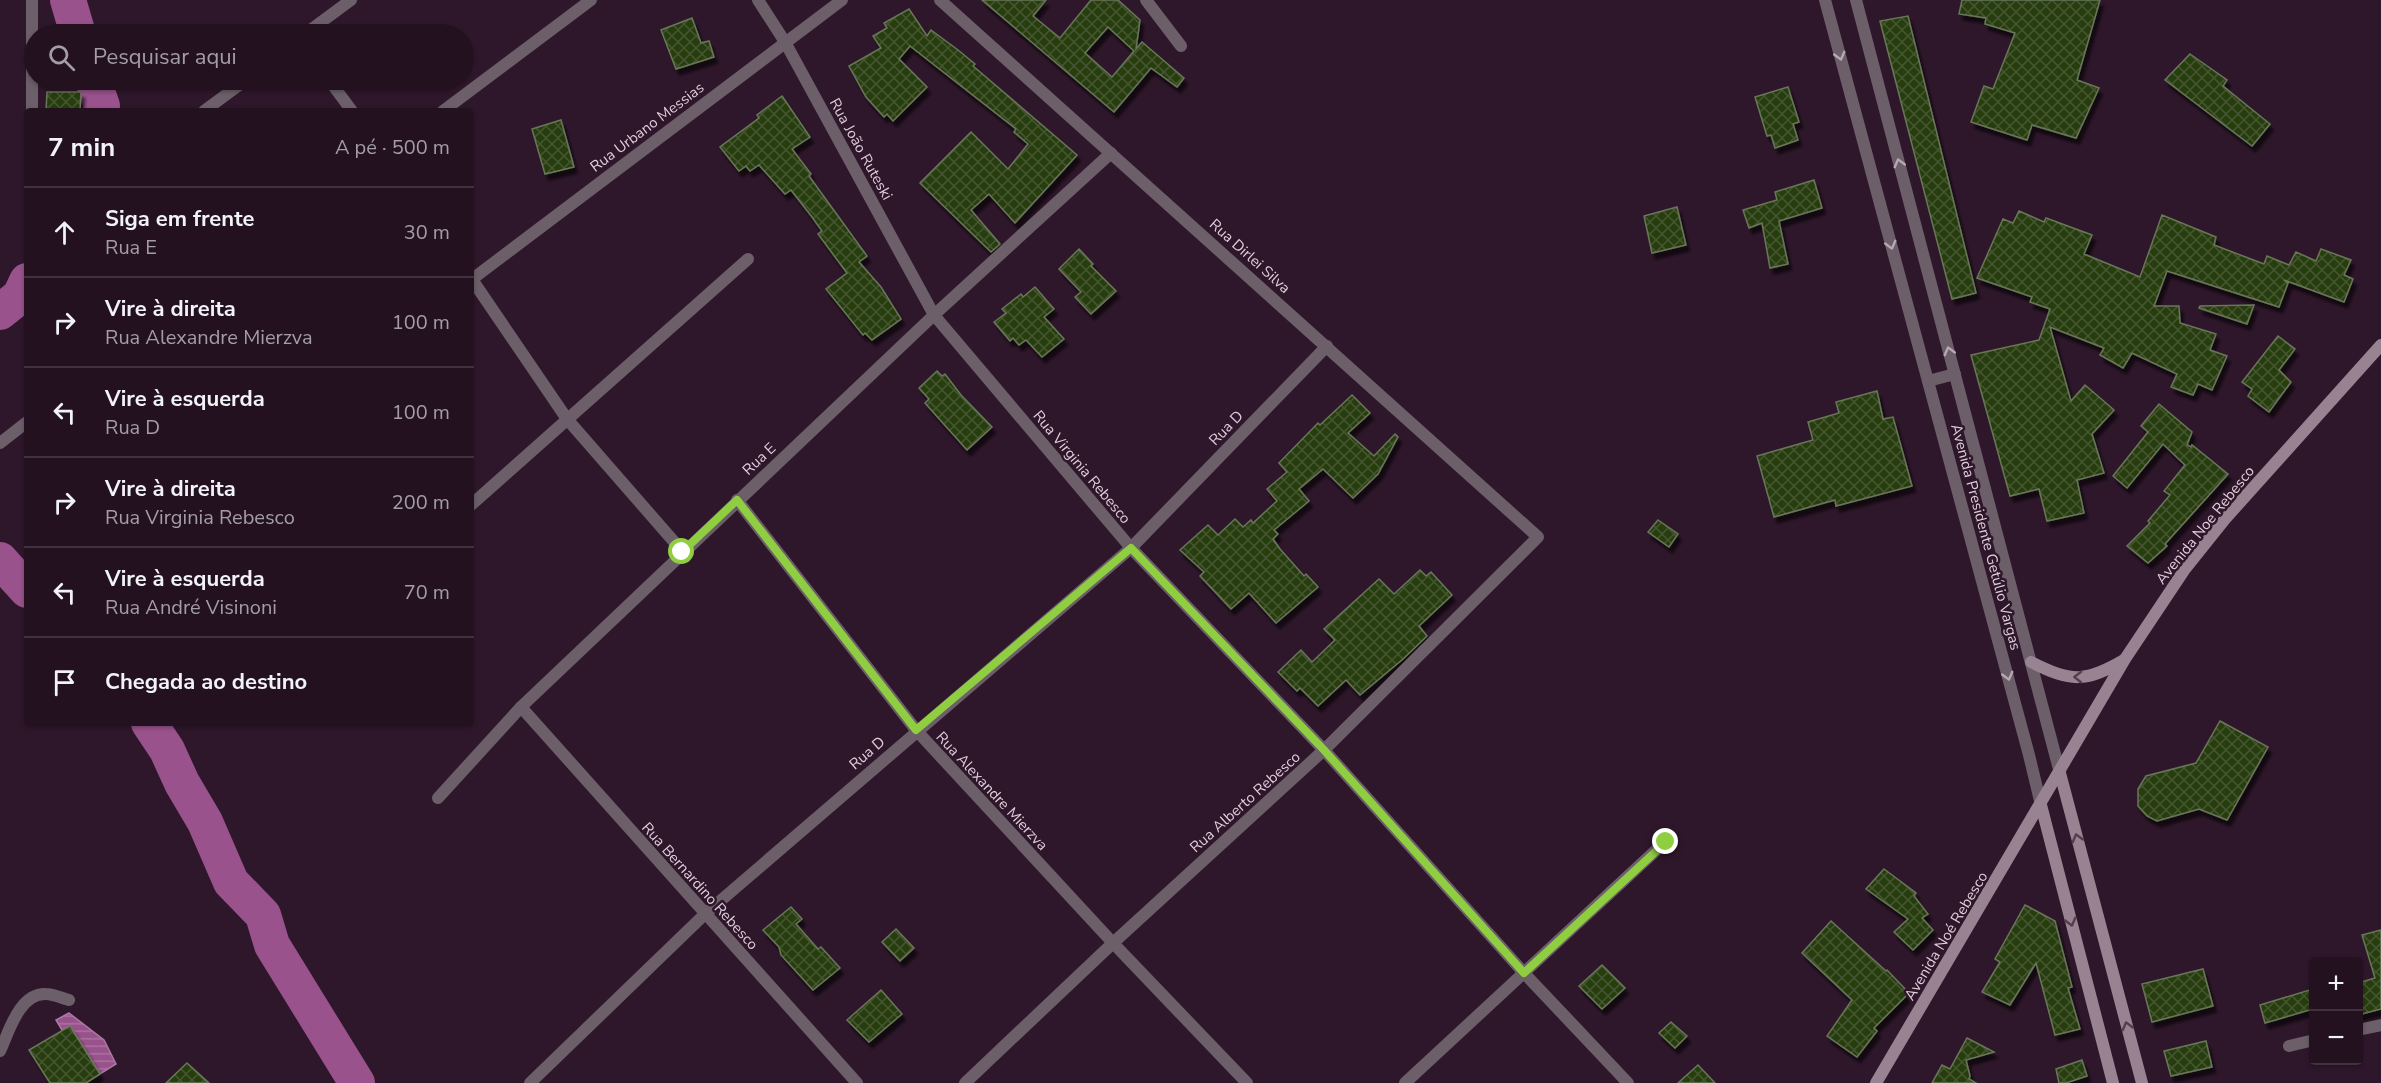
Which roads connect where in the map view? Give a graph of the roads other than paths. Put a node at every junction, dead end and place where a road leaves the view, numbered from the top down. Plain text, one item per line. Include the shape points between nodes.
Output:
1 (32, 0) edge
2 (351, 0) edge
3 (591, 0) edge
4 (758, 0) edge
5 (842, 0) edge
6 (939, 0) edge
7 (1146, 0) edge
8 (1825, 0) edge
9 (1856, 0) edge
10 (32, 24) edge
11 (319, 24) edge
12 (785, 42) junction
13 (1181, 46) dead end
14 (474, 88) edge
15 (32, 90) edge
16 (232, 90) edge
17 (337, 90) edge
18 (471, 90) edge
19 (32, 108) edge
20 (208, 108) edge
21 (350, 108) edge
22 (447, 108) edge
23 (1111, 153) junction
24 (748, 259) dead end
25 (474, 277) edge
26 (474, 283) edge
27 (934, 315) junction
28 (2381, 345) edge
29 (1327, 346) junction
30 (1955, 374) junction
31 (1928, 381) junction
32 (567, 420) junction
33 (24, 424) edge
34 (0, 443) edge
35 (737, 500) junction
36 (474, 502) edge
37 (1538, 537) joint
38 (1131, 548) junction
39 (682, 552) junction
40 (2125, 659) junction
41 (2031, 662) junction
42 (521, 707) junction
43 (916, 730) junction
44 (1324, 750) junction
45 (2060, 773) junction
46 (438, 798) dead end
47 (2041, 805) junction
48 (1666, 842) dead end
49 (705, 914) junction
50 (1113, 943) junction
51 (1524, 973) junction
52 (69, 1000) dead end
53 (2381, 1024) edge
54 (2363, 1029) edge
55 (2309, 1042) edge
56 (2289, 1046) dead end
57 (0, 1051) edge
58 (530, 1083) edge
59 (857, 1083) edge
60 (965, 1083) edge
61 (1247, 1083) edge
62 (1405, 1083) edge
63 (1628, 1083) edge
64 (1876, 1083) edge
65 (2113, 1083) edge
66 (2142, 1083) edge

1 - 10 street
2 - 11 street
3 - 14 street
4 - 12 street, Rua João Ruteski
5 - 12 street, Rua Urbano Messias
6 - 23 street, Rua Dirlei Silva
7 - 13 street
8 -> 31 street, Avenida Presidente Getúlio Vargas
30 -> 9 street, Avenida Presidente Getúlio Vargas
12 - 25 street, Rua Urbano Messias
12 - 27 street, Rua João Ruteski
15 - 19 street
16 - 20 street
17 - 21 street
18 - 22 street
23 - 27 street, Rua E
23 - 29 street, Rua Dirlei Silva
24 - 32 street
26 - 32 street
27 - 35 street, Rua E
27 - 38 street, Rua Virginia Rebesco
28 - 40 main road, Avenida Noe Rebesco via 2225,519 2185,569
29 - 37 street, Rua Dirlei Silva
29 - 38 street, Rua D
30 - 31 street
30 - 41 street, Avenida Presidente Getúlio Vargas
31 -> 47 street, Avenida Presidente Getúlio Vargas
32 - 36 street
32 - 39 street
33 - 34 street
35 - 39 street, Rua E
35 - 43 street, Rua Alexandre Mierzva
37 - 44 street, Rua Alberto Rebesco
38 - 43 street, Rua D
38 - 44 street, Rua Virginia Rebesco
39 - 42 street, Rua E
40 -> 41 main road via 2088,677 2068,677
40 - 45 main road, Avenida Noe Rebesco
41 - 45 street, Avenida Presidente Getúlio Vargas
42 - 46 street, Rua E
42 - 49 street, Rua Bernardino Rebesco
43 - 49 street, Rua D
43 - 50 street, Rua Alexandre Mierzva
44 - 50 street, Rua Alberto Rebesco
44 - 51 street, Rua Virginia Rebesco
45 - 47 main road, Avenida Noe Rebesco
66 -> 45 main road, Avenida Presidente Getúlio Vargas
47 - 64 main road, Avenida Noé Rebesco
47 -> 65 main road, Avenida Presidente Getúlio Vargas
48 - 51 street
49 - 58 street, Rua D
49 - 59 street, Rua Bernardino Rebesco
50 - 60 street, Rua Alberto Rebesco
50 - 61 street, Rua Alexandre Mierzva
51 - 62 street
51 - 63 street, Rua Virginia Rebesco
52 - 57 street via 45,994 32,997 20,1009
53 - 54 street
55 - 56 street

